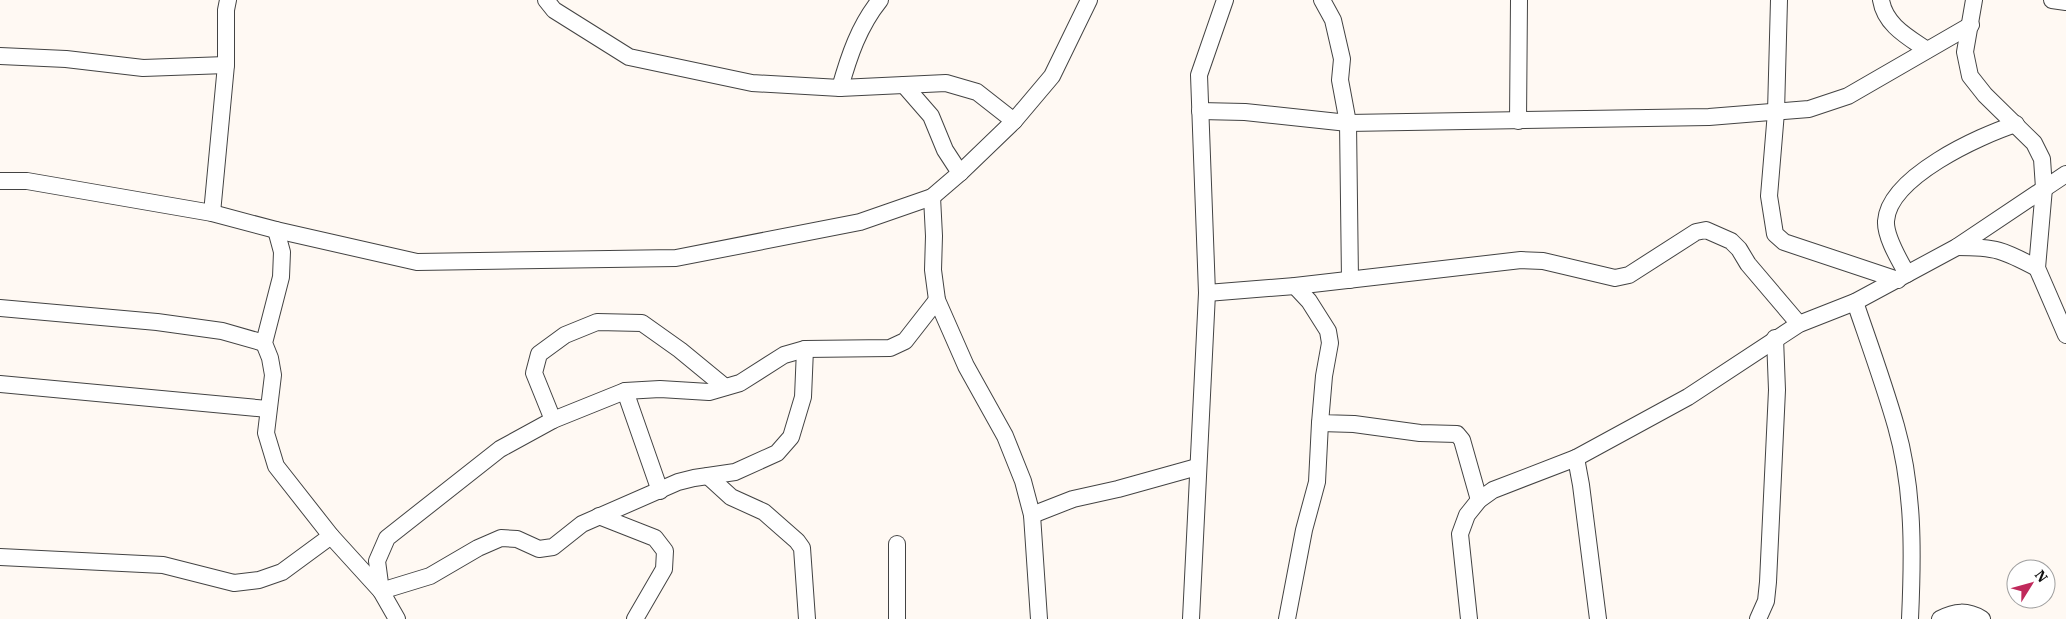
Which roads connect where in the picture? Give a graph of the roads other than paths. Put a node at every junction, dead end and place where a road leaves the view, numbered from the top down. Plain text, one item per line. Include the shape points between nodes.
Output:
1 (228, 0) edge
2 (546, 0) edge
3 (880, 0) edge
4 (1089, 0) edge
5 (1225, 0) edge
6 (1322, 0) edge
7 (1519, 0) edge
8 (1779, 0) edge
9 (1881, 0) edge
10 (1974, 0) edge
11 (2052, 0) edge
12 (2066, 2) edge
13 (1971, 25) junction
14 (1927, 50) junction
15 (0, 56) edge
16 (226, 65) junction
17 (904, 85) junction
18 (840, 88) junction
19 (1200, 110) junction
20 (1776, 112) junction
21 (1014, 121) junction
22 (1518, 121) junction
23 (1348, 123) junction
24 (2016, 124) junction
25 (960, 173) junction
26 (2066, 174) edge
27 (0, 181) edge
28 (2044, 188) junction
29 (932, 197) junction
30 (212, 213) junction
31 (276, 230) junction
32 (1957, 247) junction
33 (2037, 268) junction
34 (1902, 277) junction
35 (1350, 280) junction
36 (1295, 286) junction
37 (1207, 293) junction
38 (937, 300) junction
39 (1855, 302) junction
40 (0, 308) edge
41 (1799, 324) junction
42 (2066, 335) edge
43 (1775, 338) junction
44 (264, 343) junction
45 (806, 349) junction
46 (0, 384) edge
47 (725, 386) junction
48 (625, 391) junction
49 (268, 409) junction
50 (553, 420) junction
51 (1320, 423) junction
52 (1576, 458) junction
53 (1197, 467) junction
54 (708, 476) junction
55 (660, 491) junction
56 (1479, 500) junction
57 (620, 508) junction
58 (1032, 515) junction
59 (599, 516) junction
60 (624, 526) junction
61 (331, 536) junction
62 (897, 544) dead end
63 (0, 557) edge
64 (380, 591) junction
65 (397, 619) edge
66 (635, 619) edge
67 (807, 619) edge
68 (897, 619) edge
69 (1038, 619) edge
70 (1191, 619) edge
71 (1287, 619) edge
72 (1469, 619) edge
73 (1598, 619) edge
74 (1758, 619) edge
75 (1910, 619) edge
76 (1940, 619) edge
77 (1982, 619) edge

1 - 16 street
2 - 18 street via 554,10 629,57 752,83
3 - 18 street via 862,25
4 - 21 street via 1052,76
5 - 19 street via 1200,75
6 - 23 street via 1333,20 1342,59 1340,80
7 - 22 street
8 - 20 street
9 - 14 street via 1886,17 1896,28
10 - 13 street
11 - 12 street
13 - 14 street
13 - 24 street via 1965,52 1970,76
14 - 20 street via 1836,101 1809,109
15 - 16 street via 66,59 143,68
16 - 30 street
17 - 18 street
17 - 21 street via 946,83 977,92
17 - 25 street via 931,116 945,150
19 - 23 street
19 - 37 street
20 - 22 street
20 - 34 street via 1769,196 1775,234 1784,242
21 - 25 street
22 - 23 street
23 - 35 street
24 - 28 street via 2034,143 2042,159
24 - 34 street via 1988,133 1945,156 1900,192 1886,222
25 - 29 street
26 - 28 street
27 - 30 street via 27,181
28 - 32 street
28 - 33 street
29 - 31 street via 860,222 676,258 417,262
29 - 38 street via 933,270
30 - 31 street
31 - 44 street via 282,252 281,277
32 - 33 street via 1995,248
32 - 34 street
33 - 42 street
34 - 39 street
35 - 36 street
35 - 41 street via 1521,260 1543,261 1616,278 1629,275 1696,232 1706,230 1731,241 1739,249
36 - 37 street
36 - 51 street via 1320,316 1329,337
37 - 53 street
38 - 45 street via 905,341 890,348
38 - 58 street via 966,366 1006,436 1024,480
39 - 41 street
39 - 75 street via 1896,427 1904,466 1913,554
40 - 44 street via 157,322 222,331
41 - 43 street
43 - 52 street via 1688,397
43 - 74 street via 1777,390 1768,582 1766,601
44 - 49 street via 273,375
45 - 47 street via 784,356 740,382
45 - 54 street via 803,397 791,437 778,452 735,472
46 - 49 street
47 - 48 street via 709,392
47 - 50 street via 642,323 597,322 565,335 539,354 534,373
48 - 50 street
48 - 55 street
49 - 61 street via 266,433 276,466
50 - 64 street via 500,449 387,538 377,561
51 - 56 street via 1458,434
51 - 71 street via 1317,482
52 - 56 street via 1498,488
52 - 73 street
53 - 58 street via 1073,499
53 - 70 street
54 - 55 street via 678,482
54 - 67 street via 731,497 764,512 802,548
55 - 57 street
56 - 72 street via 1467,515 1460,534
57 - 59 street
57 - 60 street
58 - 69 street
59 - 60 street
59 - 64 street via 582,524 553,547 539,549 517,539 501,538 430,576
60 - 66 street via 654,538 665,551 664,570
61 - 63 street via 282,572 259,580 234,583 163,566
61 - 64 street
62 - 68 street
64 - 65 street
76 - 77 street via 1965,612

